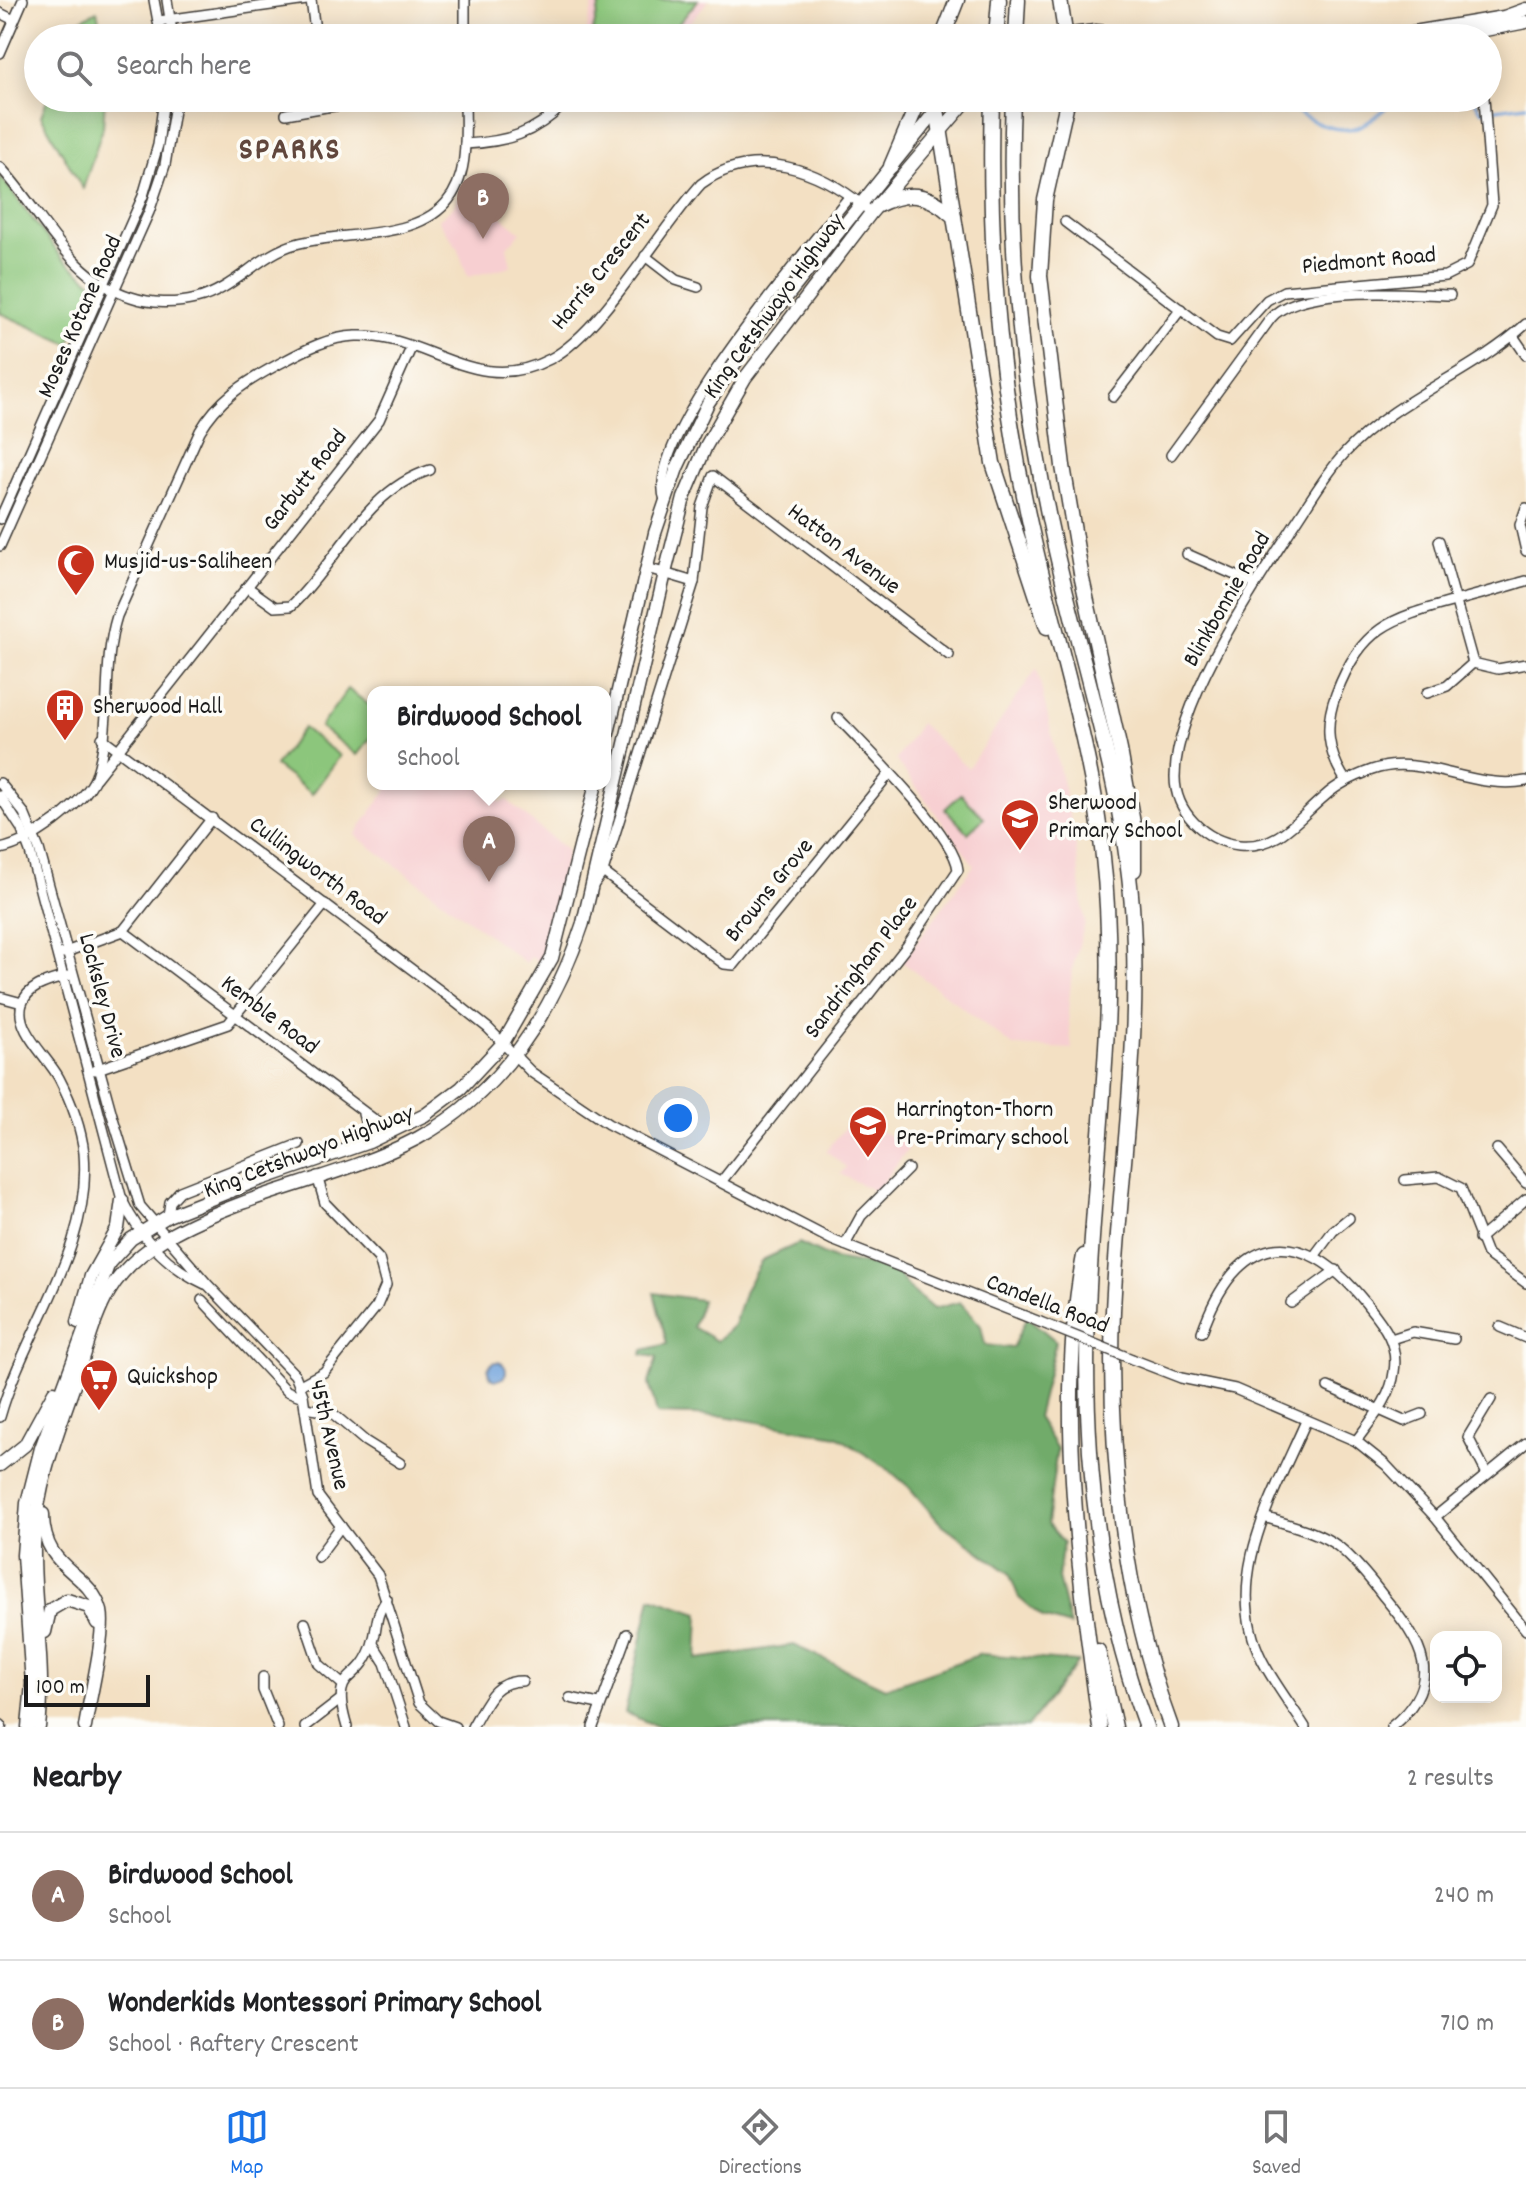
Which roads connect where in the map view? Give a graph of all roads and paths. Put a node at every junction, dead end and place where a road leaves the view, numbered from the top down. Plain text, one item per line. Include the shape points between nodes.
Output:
1 (23, 0) edge
2 (154, 0) edge
3 (167, 0) edge
4 (309, 0) edge
5 (465, 0) edge
6 (957, 0) edge
7 (999, 0) edge
8 (1018, 0) edge
9 (1060, 0) edge
10 (1526, 9) edge
11 (0, 13) edge
12 (171, 18) junction
13 (14, 20) junction
14 (159, 21) junction
15 (1526, 22) edge
16 (159, 24) edge
17 (172, 24) edge
18 (313, 24) edge
19 (465, 24) edge
20 (948, 24) edge
21 (997, 24) edge
22 (1017, 24) edge
23 (1063, 24) edge
24 (1462, 24) edge
25 (1502, 29) edge
26 (0, 53) edge
27 (161, 112) edge
28 (174, 112) edge
29 (293, 112) edge
30 (465, 112) edge
31 (555, 112) edge
32 (914, 112) edge
33 (935, 112) edge
34 (941, 112) edge
35 (956, 112) edge
36 (992, 112) edge
37 (1013, 112) edge
38 (1068, 112) edge
39 (1486, 112) edge
40 (286, 114) dead end
41 (939, 131) junction
42 (465, 144) junction
43 (891, 166) junction
44 (0, 167) edge
45 (849, 197) junction
46 (870, 207) junction
47 (951, 214) junction
48 (1065, 222) dead end
49 (645, 256) junction
50 (104, 284) junction
51 (698, 287) dead end
52 (114, 291) junction
53 (1450, 295) dead end
54 (1181, 309) junction
55 (1526, 324) edge
56 (1513, 336) junction
57 (411, 348) junction
58 (1526, 355) edge
59 (70, 361) junction
60 (81, 366) junction
61 (1113, 397) dead end
62 (41, 427) junction
63 (52, 431) junction
64 (1171, 455) dead end
65 (430, 470) dead end
66 (10, 497) junction
67 (665, 500) junction
68 (20, 502) junction
69 (1526, 508) edge
70 (0, 519) edge
71 (1439, 541) dead end
72 (0, 546) edge
73 (1526, 551) edge
74 (1187, 554) dead end
75 (647, 568) junction
76 (665, 573) junction
77 (1526, 581) edge
78 (694, 582) junction
79 (1255, 584) junction
80 (247, 587) junction
81 (1455, 601) junction
82 (949, 655) dead end
83 (1473, 663) junction
84 (1526, 664) edge
85 (1072, 686) junction
86 (1427, 693) dead end
87 (838, 718) dead end
88 (611, 721) edge
89 (102, 738) junction
90 (121, 749) junction
91 (890, 773) junction
92 (96, 778) junction
93 (1346, 781) junction
94 (1526, 781) edge
95 (0, 783) edge
96 (594, 790) edge
97 (0, 796) edge
98 (212, 818) junction
99 (30, 837) junction
100 (0, 849) edge
101 (603, 872) junction
102 (592, 887) junction
103 (325, 904) junction
104 (1132, 904) junction
105 (123, 931) junction
106 (63, 953) junction
107 (69, 976) junction
108 (0, 997) edge
109 (22, 1003) junction
110 (236, 1016) junction
111 (503, 1043) junction
112 (514, 1057) junction
113 (100, 1068) junction
114 (88, 1072) junction
115 (362, 1111) junction
116 (391, 1132) junction
117 (299, 1144) dead end
118 (355, 1147) junction
119 (1497, 1149) dead end
120 (908, 1169) dead end
121 (317, 1176) junction
122 (1405, 1180) dead end
123 (721, 1182) junction
124 (1526, 1183) edge
125 (1097, 1189) junction
126 (1526, 1199) edge
127 (122, 1200) junction
128 (168, 1216) junction
129 (1349, 1218) dead end
130 (153, 1225) junction
131 (142, 1232) junction
132 (165, 1238) junction
133 (1479, 1239) junction
134 (845, 1245) junction
135 (154, 1247) junction
136 (1315, 1255) junction
137 (1336, 1270) junction
138 (1526, 1283) edge
139 (208, 1285) junction
140 (202, 1300) dead end
141 (1291, 1303) dead end
142 (1500, 1327) dead end
143 (1202, 1332) dead end
144 (1526, 1338) edge
145 (1391, 1339) junction
146 (1454, 1339) dead end
147 (71, 1362) junction
148 (300, 1385) junction
149 (1328, 1387) dead end
150 (3, 1395) edge
151 (1491, 1399) dead end
152 (304, 1403) junction
153 (1379, 1409) junction
154 (1422, 1414) dead end
155 (0, 1417) edge
156 (1306, 1421) junction
157 (1356, 1441) junction
158 (1526, 1443) edge
159 (400, 1463) dead end
160 (3, 1465) edge
161 (45, 1471) junction
162 (1487, 1474) junction
163 (1264, 1517) junction
164 (1435, 1517) junction
165 (341, 1526) junction
166 (1078, 1540) junction
167 (318, 1557) dead end
168 (387, 1599) junction
169 (305, 1623) dead end
170 (1526, 1630) edge
171 (627, 1634) dead end
172 (1145, 1634) junction
173 (98, 1642) junction
174 (373, 1644) junction
175 (263, 1677) dead end
176 (522, 1681) dead end
177 (342, 1684) junction
178 (42, 1686) junction
179 (570, 1698) dead end
180 (340, 1700) junction
181 (599, 1704) junction
182 (28, 1727) edge
183 (39, 1727) edge
184 (85, 1727) edge
185 (278, 1727) edge
186 (305, 1727) edge
187 (347, 1727) edge
188 (406, 1727) edge
189 (455, 1727) edge
190 (472, 1727) edge
191 (593, 1727) edge
192 (1100, 1727) edge
193 (1115, 1727) edge
194 (1146, 1727) edge
195 (1171, 1727) edge
196 (1181, 1727) edge
197 (1305, 1727) edge
198 (1391, 1727) edge

1 - 13 street
2 - 14 street
3 - 12 street
4 - 12 street
4 - 18 street
5 - 19 street
6 - 20 highway
7 - 21 highway
8 - 22 highway
9 - 23 highway
10 - 24 main road
11 - 13 street
12 - 14 street
12 - 17 street
13 - 26 street
14 - 16 street
15 - 25 main road
27 - 50 street, Moses Kotane Road via 149,178
28 - 52 street, Moses Kotane Road via 158,187
29 - 40 street
30 - 42 street
31 - 42 street via 520,137
32 - 43 highway
33 - 43 main road, King Cetshwayo Highway
34 - 41 highway
35 - 41 main road, King Cetshwayo Highway
36 - 85 highway via 997,299 1015,447 1046,596
37 - 104 highway via 1016,277 1033,431 1054,543 1112,768
38 - 104 highway via 1045,200 1040,276 1072,522 1134,829
39 - 54 street, Piedmont Road via 1491,214 1467,265 1458,271 1284,291 1267,300 1227,342
41 - 46 main road, King Cetshwayo Highway
41 - 47 highway
42 - 52 street via 454,190 422,221 295,244 198,299 152,302
43 - 46 main road, King Cetshwayo Highway
44 - 50 street via 60,246
45 - 46 street, Harris Crescent
45 - 49 street, Harris Crescent via 827,180 791,167 734,167 701,184
45 - 67 street via 694,402 667,470
46 - 47 highway via 914,194 937,201
46 - 67 main road, King Cetshwayo Highway via 727,372 692,434
46 - 76 main road, King Cetshwayo Highway via 721,418 684,498
47 - 85 highway via 993,463 1033,591
48 - 54 street, Piedmont Road
49 - 51 street via 676,280
49 - 57 street, Harris Crescent via 574,343 538,364 509,371 478,370
50 - 52 street
50 - 59 street, Moses Kotane Road
52 - 60 street, Moses Kotane Road
53 - 64 street via 1341,296 1284,306
54 - 61 street
55 - 56 street, Blinkbonnie Road
56 - 58 street
56 - 79 street, Blinkbonnie Road via 1345,452
57 - 80 street, Garbutt Road via 379,420
57 - 89 street, Harris Crescent via 368,336 320,343 259,374 209,415 117,616
59 - 60 street
59 - 62 street, Moses Kotane Road
60 - 63 street, Moses Kotane Road
62 - 63 street
62 - 66 street, Moses Kotane Road
63 - 68 street, Moses Kotane Road
65 - 80 street via 408,479 360,520 291,606 275,607
66 - 68 street
66 - 70 street, Moses Kotane Road
67 - 75 main road, King Cetshwayo Highway
68 - 72 street, Moses Kotane Road
69 - 73 street via 1520,525
71 - 81 street
74 - 79 street
75 - 76 street
75 - 88 main road, King Cetshwayo Highway
76 - 78 street
76 - 102 main road, King Cetshwayo Highway
77 - 81 street
78 - 82 street, Hatton Avenue via 702,507 713,476
78 - 101 street
79 - 93 street, Blinkbonnie Road via 1192,709 1175,773 1181,804 1203,833 1255,845 1284,834
80 - 90 street, Garbutt Road
81 - 83 street
81 - 93 street via 1385,624 1359,647 1326,725
83 - 84 street via 1498,669
83 - 86 street via 1447,686
85 - 125 highway via 1094,794 1109,933 1110,1019
87 - 91 street
89 - 90 street, Cullingworth Road
89 - 92 street, Harris Crescent
90 - 92 street, Garbutt Road
90 - 98 street, Cullingworth Road
91 - 101 street, Browns Grove via 734,965 724,964
91 - 123 street, Sandringham Place via 951,848 958,870 907,946
92 - 99 street via 74,804
93 - 94 street, Blinkbonnie Road via 1397,765 1481,783
95 - 99 street, Locksley Drive via 24,813
96 - 111 main road, King Cetshwayo Highway via 552,958
97 - 99 street, Locksley Drive
98 - 103 street, Cullingworth Road
98 - 105 street
99 - 100 street
99 - 106 street, Locksley Drive
101 - 102 street
102 - 112 main road, King Cetshwayo Highway via 568,968
103 - 110 street
103 - 111 street, Cullingworth Road
104 - 172 highway via 1134,1046 1113,1311 1113,1377 1123,1521
105 - 106 street
105 - 110 street, Kemble Road
106 - 107 street, Locksley Drive
107 - 109 street via 32,989
107 - 113 street, Locksley Drive
107 - 114 street, Locksley Drive
108 - 109 street
109 - 150 street via 21,1018 58,1075 77,1121 85,1189 69,1258
110 - 113 street via 215,1029
110 - 115 street, Kemble Road
111 - 112 street, Cullingworth Road
111 - 116 main road, King Cetshwayo Highway via 461,1088
112 - 121 main road, King Cetshwayo Highway via 469,1103 432,1129
112 - 123 street, Candella Road via 582,1110
113 - 114 street
113 - 130 street, Locksley Drive via 134,1189
114 - 127 street, Locksley Drive
115 - 116 street, Kemble Road
115 - 118 street via 368,1132
116 - 118 main road, King Cetshwayo Highway
117 - 128 street via 180,1191 170,1202
118 - 128 main road, King Cetshwayo Highway
119 - 124 street
120 - 134 street via 861,1216
121 - 132 main road, King Cetshwayo Highway via 212,1214
121 - 148 street via 325,1203 379,1259 386,1285 377,1306 331,1364 316,1379
122 - 133 street via 1439,1177 1461,1188
123 - 134 street, Candella Road
125 - 166 highway via 1077,1290 1073,1347
125 - 194 highway via 1088,1308 1090,1472 1116,1626
126 - 133 street
127 - 131 street, Locksley Drive
127 - 147 main road via 118,1228 83,1301
128 - 130 main road, King Cetshwayo Highway
129 - 136 street
130 - 131 main road, King Cetshwayo Highway
130 - 132 street, Locksley Drive
131 - 135 street, Locksley Drive
131 - 147 main road, King Cetshwayo Highway via 121,1247 106,1268
132 - 135 main road, King Cetshwayo Highway
132 - 139 street, 45th Avenue
133 - 138 street via 1494,1262
134 - 156 street, Candella Road, bridge via 1181,1378 1235,1389
135 - 139 street, 45th Avenue via 178,1270
135 - 161 main road, King Cetshwayo Highway via 125,1270 107,1294
136 - 137 street
136 - 143 street via 1290,1249 1252,1257 1224,1282
137 - 141 street
137 - 145 street
139 - 148 street, 45th Avenue via 289,1366
140 - 152 street
142 - 144 street
145 - 146 street via 1413,1332
145 - 153 street via 1394,1375
147 - 160 main road via 28,1440
147 - 182 main road, King Cetshwayo Highway via 41,1448 24,1530 32,1684
148 - 152 street, 45th Avenue
149 - 153 street
150 - 155 street
151 - 162 street via 1468,1437
152 - 159 street via 331,1412
152 - 165 street, 45th Avenue via 318,1496
153 - 154 street via 1404,1421
153 - 157 street
156 - 157 street, Candella Road
156 - 163 street
157 - 164 street, Candella Road
158 - 162 street
161 - 173 main road via 46,1539 57,1561 84,1584 99,1606
161 - 178 main road, King Cetshwayo Highway via 34,1556
162 - 164 street
163 - 197 street via 1248,1567 1249,1618 1262,1659
163 - 198 street via 1338,1546 1414,1635 1423,1651 1423,1681 1413,1706
164 - 170 street, Candella Road
165 - 167 street
165 - 168 street, 45th Avenue via 371,1563
166 - 192 highway
166 - 193 highway
168 - 174 street via 376,1614
168 - 189 street, 45th Avenue via 419,1703 438,1721
169 - 177 street via 319,1664
171 - 181 street
172 - 195 highway
172 - 196 highway
173 - 178 main road via 91,1609 73,1600 56,1605 46,1619
173 - 184 main road
174 - 177 street
174 - 188 street via 385,1663
175 - 185 street
176 - 190 street via 496,1687
177 - 180 street
178 - 183 main road, King Cetshwayo Highway
179 - 181 street
180 - 186 street
180 - 187 street
181 - 191 street

